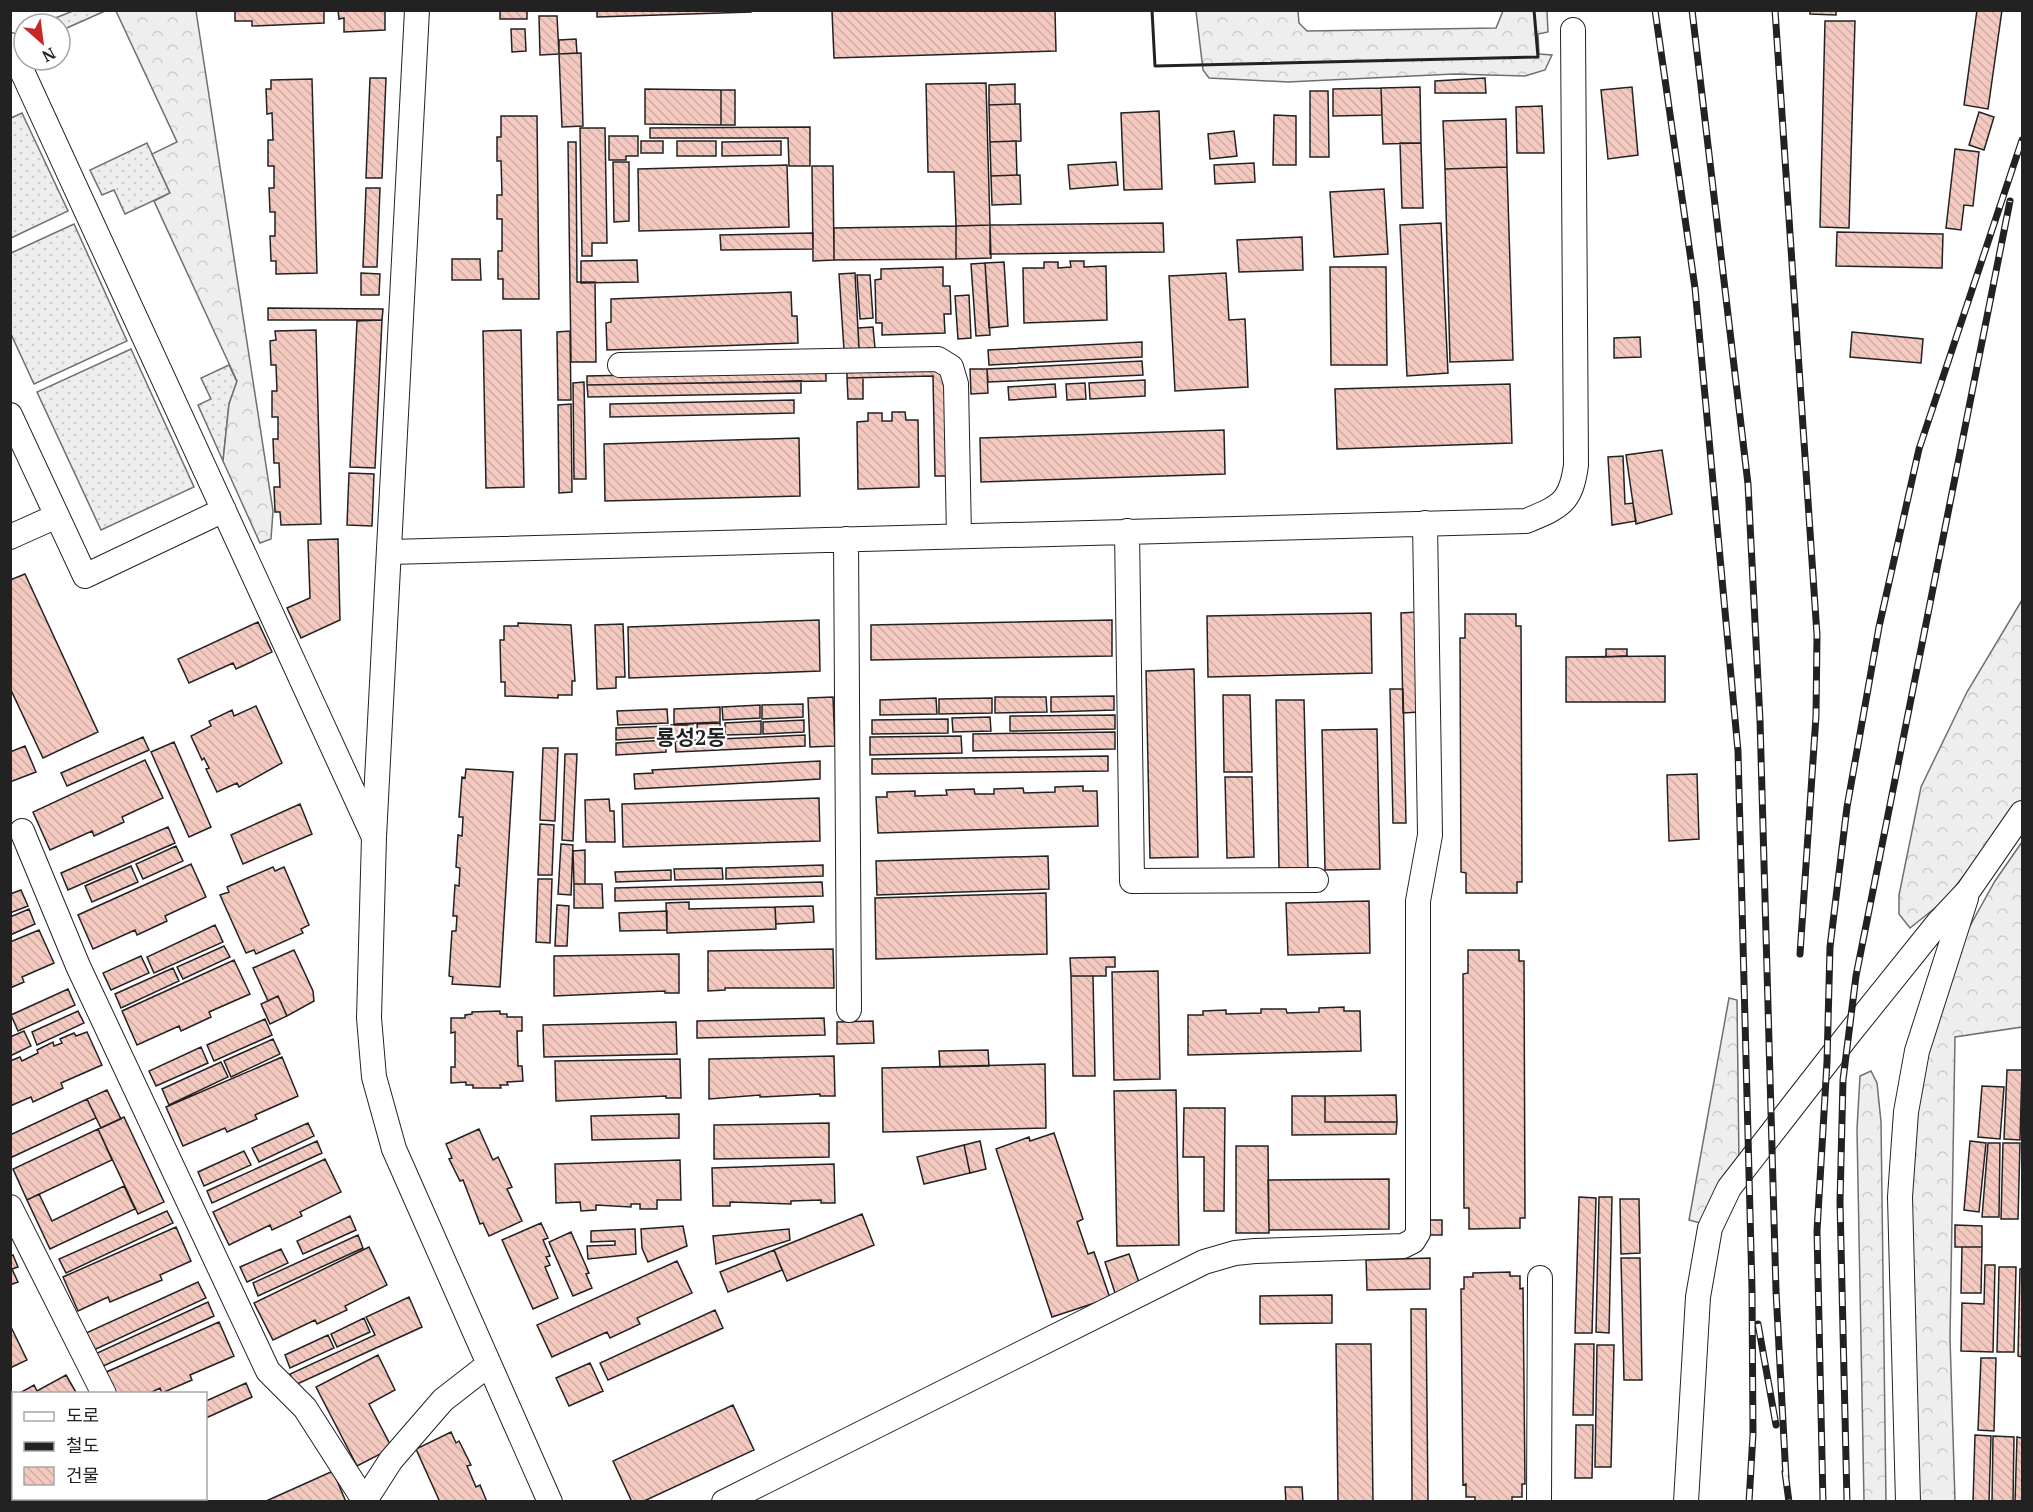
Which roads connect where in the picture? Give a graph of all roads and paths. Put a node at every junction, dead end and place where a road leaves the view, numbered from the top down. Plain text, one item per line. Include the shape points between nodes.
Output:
1 (417, 10) edge
2 (1573, 30) dead end
3 (10, 45) edge
4 (620, 365) dead end
5 (10, 415) edge
6 (224, 510) junction
7 (57, 516) junction
8 (1425, 523) junction
9 (1127, 531) junction
10 (959, 536) junction
11 (10, 537) edge
12 (846, 539) junction
13 (390, 552) junction
14 (2022, 813) edge
15 (22, 831) dead end
16 (374, 837) junction
17 (1316, 880) dead end
18 (1968, 891) junction
19 (849, 1010) dead end
20 (10, 1207) edge
21 (1540, 1278) dead end
22 (488, 1365) junction
23 (103, 1392) edge
24 (364, 1501) edge
25 (550, 1502) edge
26 (724, 1502) edge
27 (1539, 1502) edge
28 (1686, 1502) edge
29 (1908, 1502) edge

1 - 13 street
2 - 8 street via 1573,487 1565,502 1526,521
3 - 6 street
4 - 10 street via 938,359 951,367 956,384
5 - 7 street
6 - 7 street via 85,576
6 - 16 street
7 - 11 street
8 - 9 street
8 - 26 street via 1430,835 1418,902 1418,1233 1413,1240 1403,1246 1235,1253 1204,1263
9 - 10 street
9 - 17 street via 1132,881
10 - 12 street
12 - 13 street
12 - 19 street
13 - 16 street
14 - 18 street
15 - 24 street via 78,966 268,1371 305,1408
16 - 22 street via 369,1018 374,1077 394,1149
18 - 28 street via 1938,923 1729,1188 1710,1228 1698,1297
18 - 29 street via 1917,1051 1902,1150
20 - 23 street
21 - 27 street
22 - 24 street via 443,1400 391,1460
22 - 25 street

